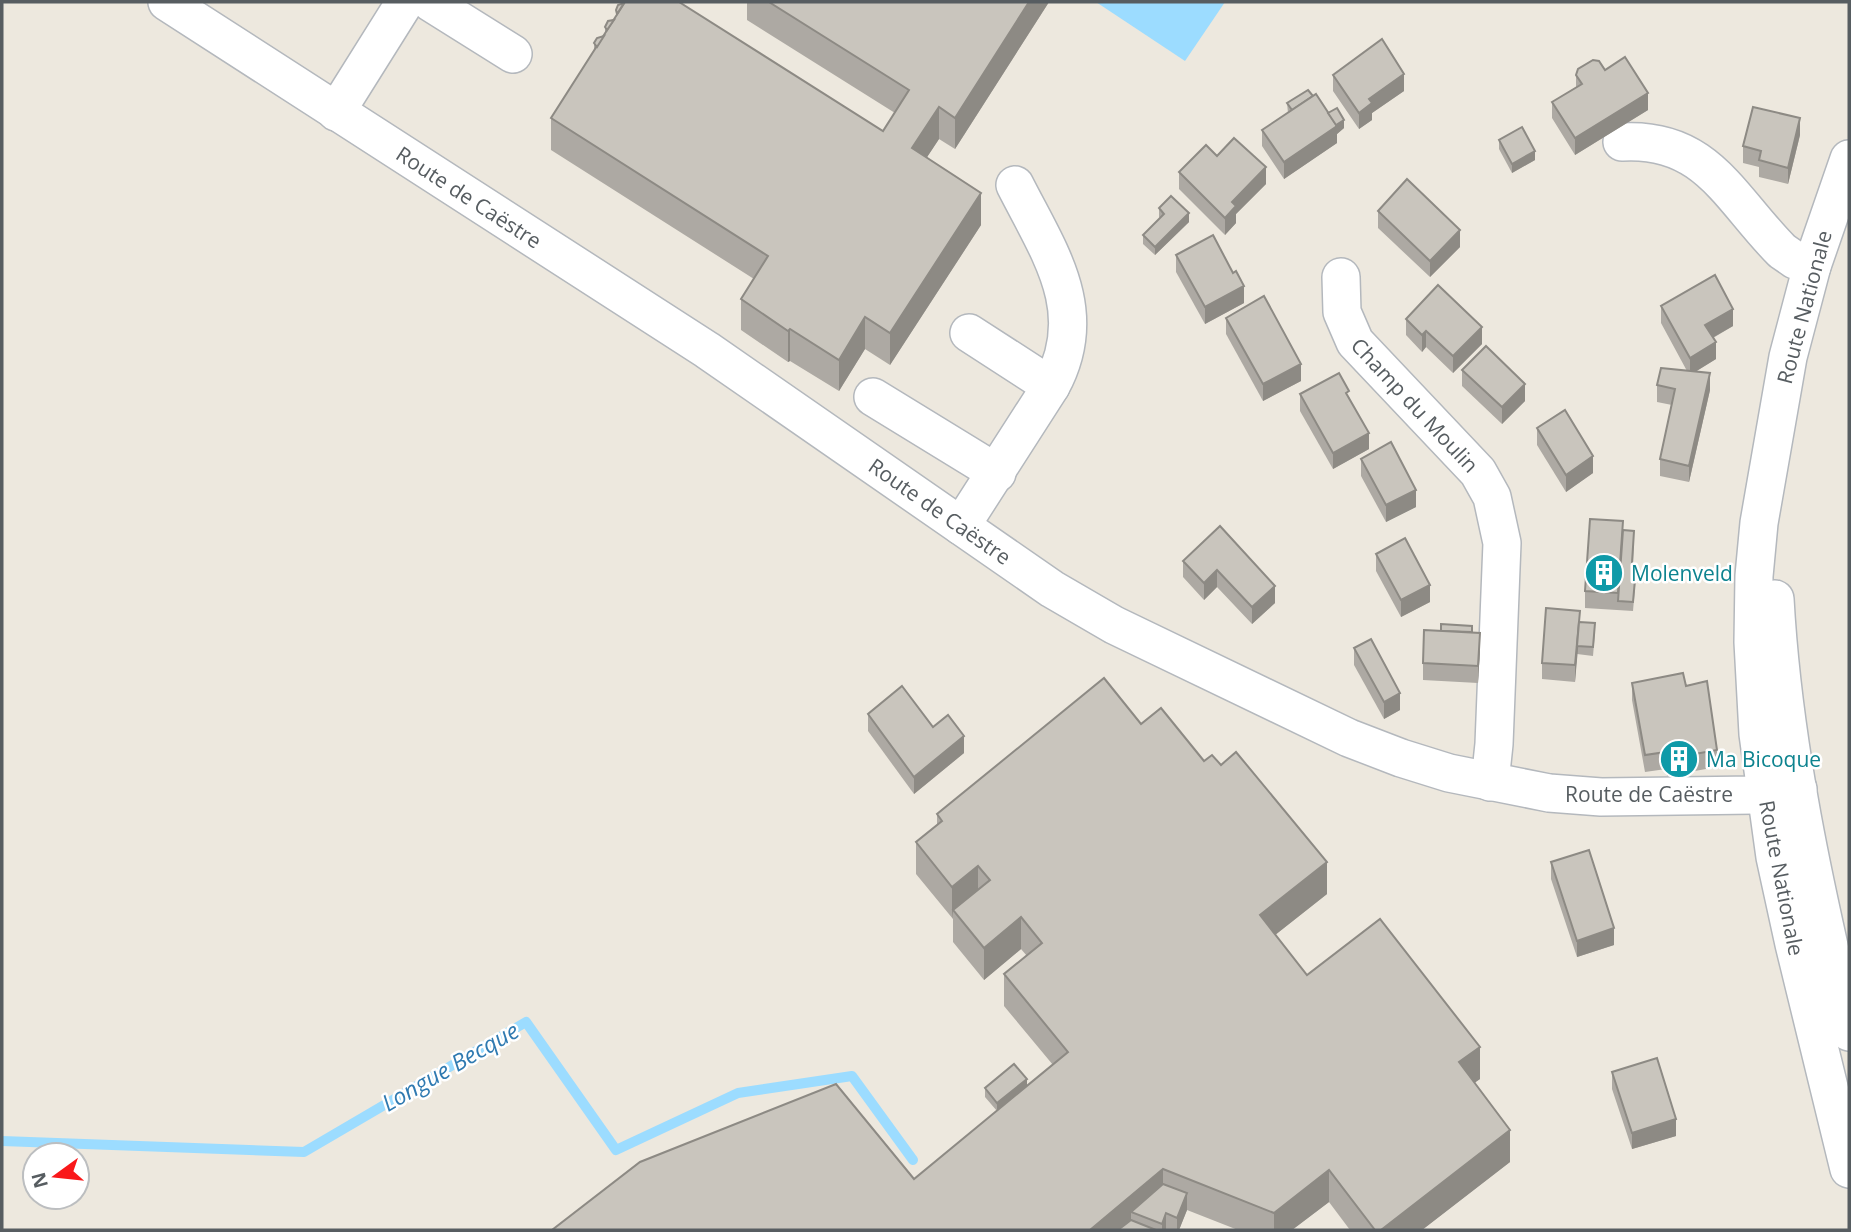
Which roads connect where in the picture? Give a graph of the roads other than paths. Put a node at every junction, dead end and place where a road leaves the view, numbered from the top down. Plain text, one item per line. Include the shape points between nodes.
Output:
1 (167, 2) edge
2 (405, 2) edge
3 (430, 2) edge
4 (513, 54) dead end
5 (336, 112) junction
6 (1622, 142) dead end
7 (1849, 159) edge
8 (1015, 185) dead end
9 (1812, 266) junction
10 (1341, 277) dead end
11 (969, 334) dead end
12 (1051, 386) junction
13 (873, 397) dead end
14 (997, 472) junction
15 (961, 526) junction
16 (1490, 782) junction
17 (1782, 792) junction
18 (1849, 1032) edge
19 (1849, 1169) edge

1 - 5 street, Route de Caëstre
2 - 5 street
3 - 4 street
5 - 15 street, Route de Caëstre via 728,363
6 - 9 street via 1656,142 1685,153 1712,172 1782,251
7 - 9 street, Route Nationale
8 - 12 street via 1055,264 1067,305 1067,351
9 - 17 street, Route Nationale via 1788,357 1759,523 1753,605 1757,724
10 - 16 street, Champ du Moulin via 1342,313 1354,342 1478,472 1497,513 1502,557
11 - 12 street
12 - 14 street
13 - 14 street
14 - 15 street
15 - 16 street, Route de Caëstre via 1073,603 1132,634 1349,738 1412,762
16 - 17 street, Route de Caëstre via 1601,797
17 - 18 street, Route Nationale via 1827,935
17 - 19 street, Route Nationale via 1794,944

